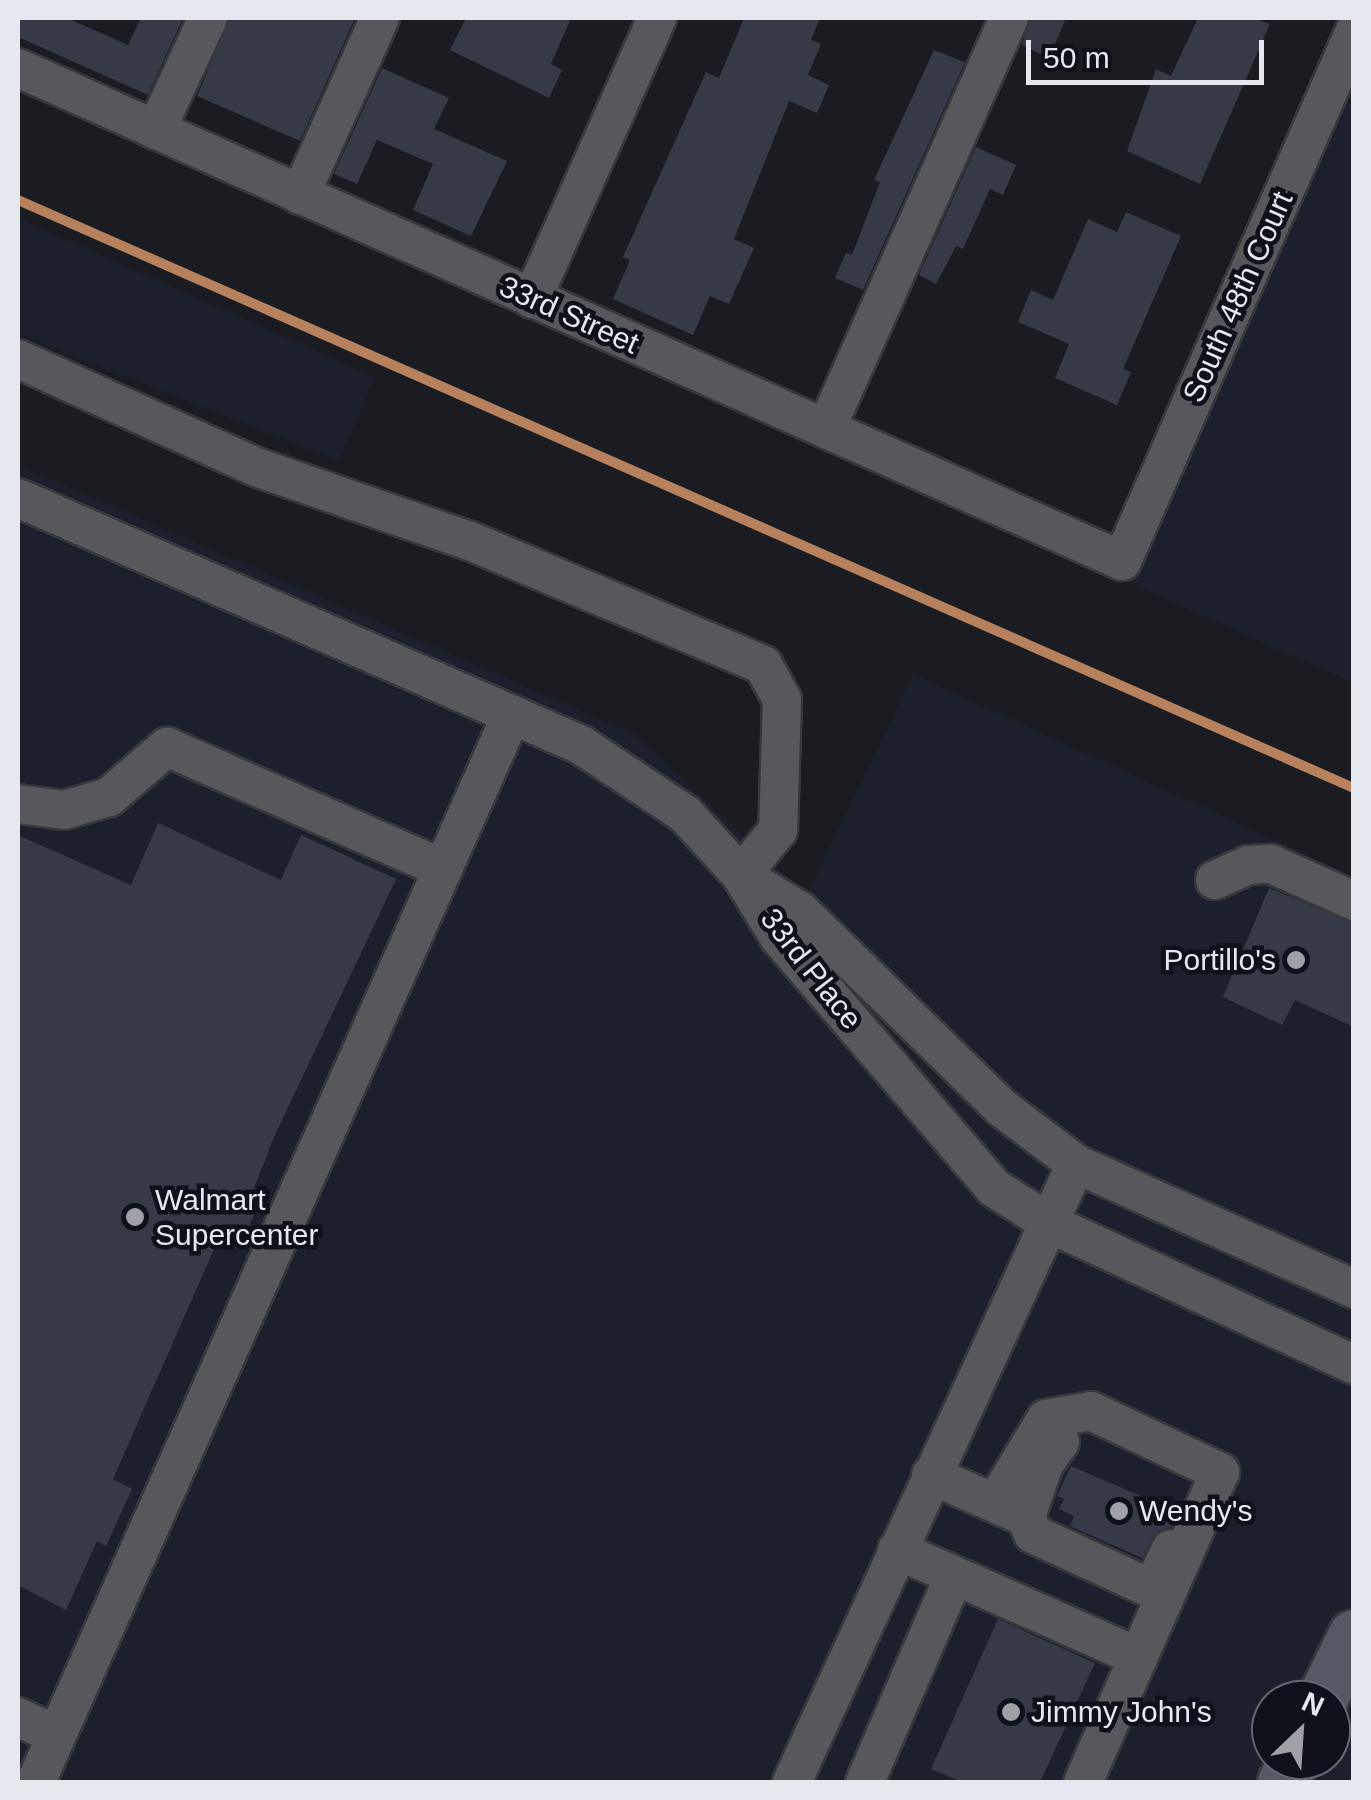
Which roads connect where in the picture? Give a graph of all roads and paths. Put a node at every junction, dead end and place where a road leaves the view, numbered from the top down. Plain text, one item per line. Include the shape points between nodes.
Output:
1 (208, 18) edge
2 (380, 18) edge
3 (656, 18) edge
4 (1009, 18) edge
5 (1354, 33) edge
6 (18, 68) edge
7 (156, 130) junction
8 (300, 195) junction
9 (532, 299) junction
10 (18, 358) edge
11 (826, 429) junction
12 (18, 498) edge
13 (1122, 560) joint
14 (512, 714) junction
15 (18, 804) edge
16 (442, 869) junction
17 (742, 875) junction
18 (1215, 880) dead end
19 (1354, 901) edge
20 (1076, 1164) junction
21 (1045, 1220) junction
22 (1354, 1289) edge
23 (1354, 1365) edge
24 (931, 1475) junction
25 (1011, 1510) junction
26 (896, 1550) junction
27 (954, 1576) junction
28 (1354, 1634) edge
29 (1138, 1657) junction
30 (1332, 1680) edge
31 (18, 1717) edge
32 (56, 1735) junction
33 (876, 1779) edge
34 (36, 1782) edge
35 (792, 1782) edge
36 (1083, 1782) edge

1 - 7 street
2 - 8 street
3 - 9 street
4 - 11 street
5 - 13 street, South 48th Court
6 - 7 street, 33rd Street
7 - 8 street, 33rd Street
8 - 9 street, 33rd Street
9 - 11 street, 33rd Street
10 - 17 street via 256,467 470,541 763,665 782,699 784,814 772,842
11 - 13 street, 33rd Street
12 - 14 street
14 - 16 street
14 - 17 street via 581,745 685,814
15 - 16 street via 64,810 109,798 167,747
16 - 32 street
17 - 20 street, 33rd Place via 800,911 1002,1108
17 - 21 street, 33rd Place via 778,937 994,1188
18 - 19 street via 1249,865 1271,864
20 - 21 street
20 - 22 street, 33rd Place
21 - 23 street, 33rd Place
21 - 24 street
24 - 25 street
24 - 26 street
25 - 25 street via 1032,1534 1152,1588 1196,1491 1188,1476 1094,1433 1061,1441
25 - 29 street via 1046,1419 1091,1411 1220,1472
26 - 27 street
26 - 35 street
27 - 29 street
27 - 33 street
28 - 30 main road
29 - 36 street
31 - 32 street
32 - 34 street

